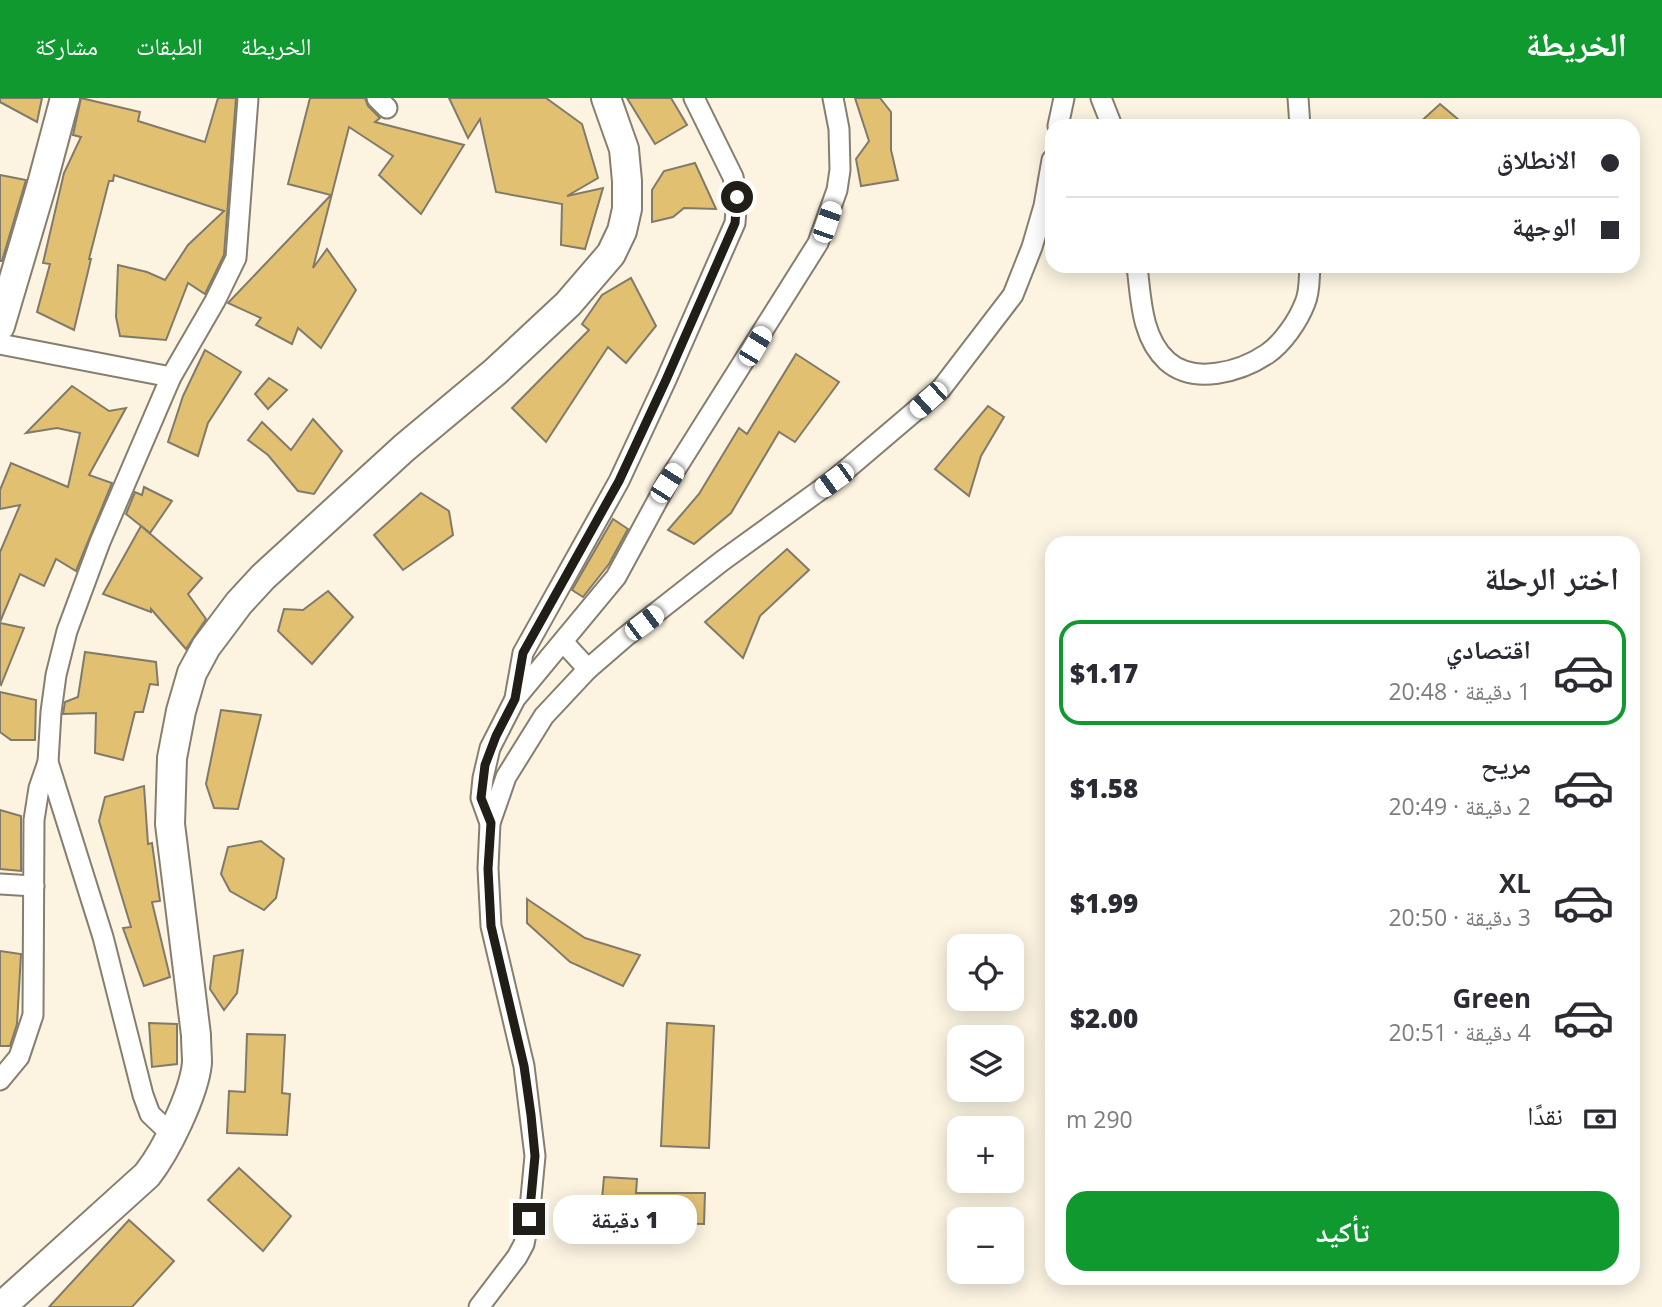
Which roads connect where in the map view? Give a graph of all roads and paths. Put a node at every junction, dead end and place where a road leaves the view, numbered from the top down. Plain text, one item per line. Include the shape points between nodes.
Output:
1 (65, 98) edge
2 (248, 98) edge
3 (606, 98) edge
4 (694, 98) edge
5 (833, 98) edge
6 (1064, 98) edge
7 (1101, 98) edge
8 (1298, 98) edge
9 (1060, 119) edge
10 (1109, 119) edge
11 (1300, 119) edge
12 (1045, 200) edge
13 (1138, 273) edge
14 (1309, 273) edge
15 (0, 326) edge
16 (0, 344) edge
17 (171, 377) junction
18 (564, 643) junction
19 (588, 669) junction
20 (515, 699) junction
21 (48, 762) junction
22 (491, 823) junction
23 (0, 884) edge
24 (34, 887) junction
25 (0, 1080) edge
26 (171, 1134) junction
27 (1, 1307) edge
28 (479, 1307) edge

1 - 15 street
2 - 17 street via 236,258
3 - 26 street via 624,149 627,181 622,232 611,254 568,304 513,355 262,577 206,647 192,673 172,758 170,824 197,1064
4 - 20 street via 733,177 735,223 619,481 523,653
5 - 18 street via 840,170 818,243 667,483 616,577
6 - 9 street
7 - 10 street
8 - 11 street
12 - 19 street via 1013,295 941,389 834,480 722,561
13 - 14 street via 1143,314 1153,341 1168,361 1184,371 1204,374 1237,368 1268,353 1306,302
16 - 17 street
17 - 21 street via 67,631 56,675
18 - 19 street
18 - 20 street
19 - 22 street via 544,716 520,751
20 - 22 street via 490,748 483,778 481,798
21 - 24 street via 35,805
21 - 26 street via 103,937 143,1095 150,1114
22 - 28 street via 491,926 524,1066 535,1156 524,1244
23 - 24 street
24 - 25 street via 33,1015 19,1057
26 - 27 street via 147,1175

